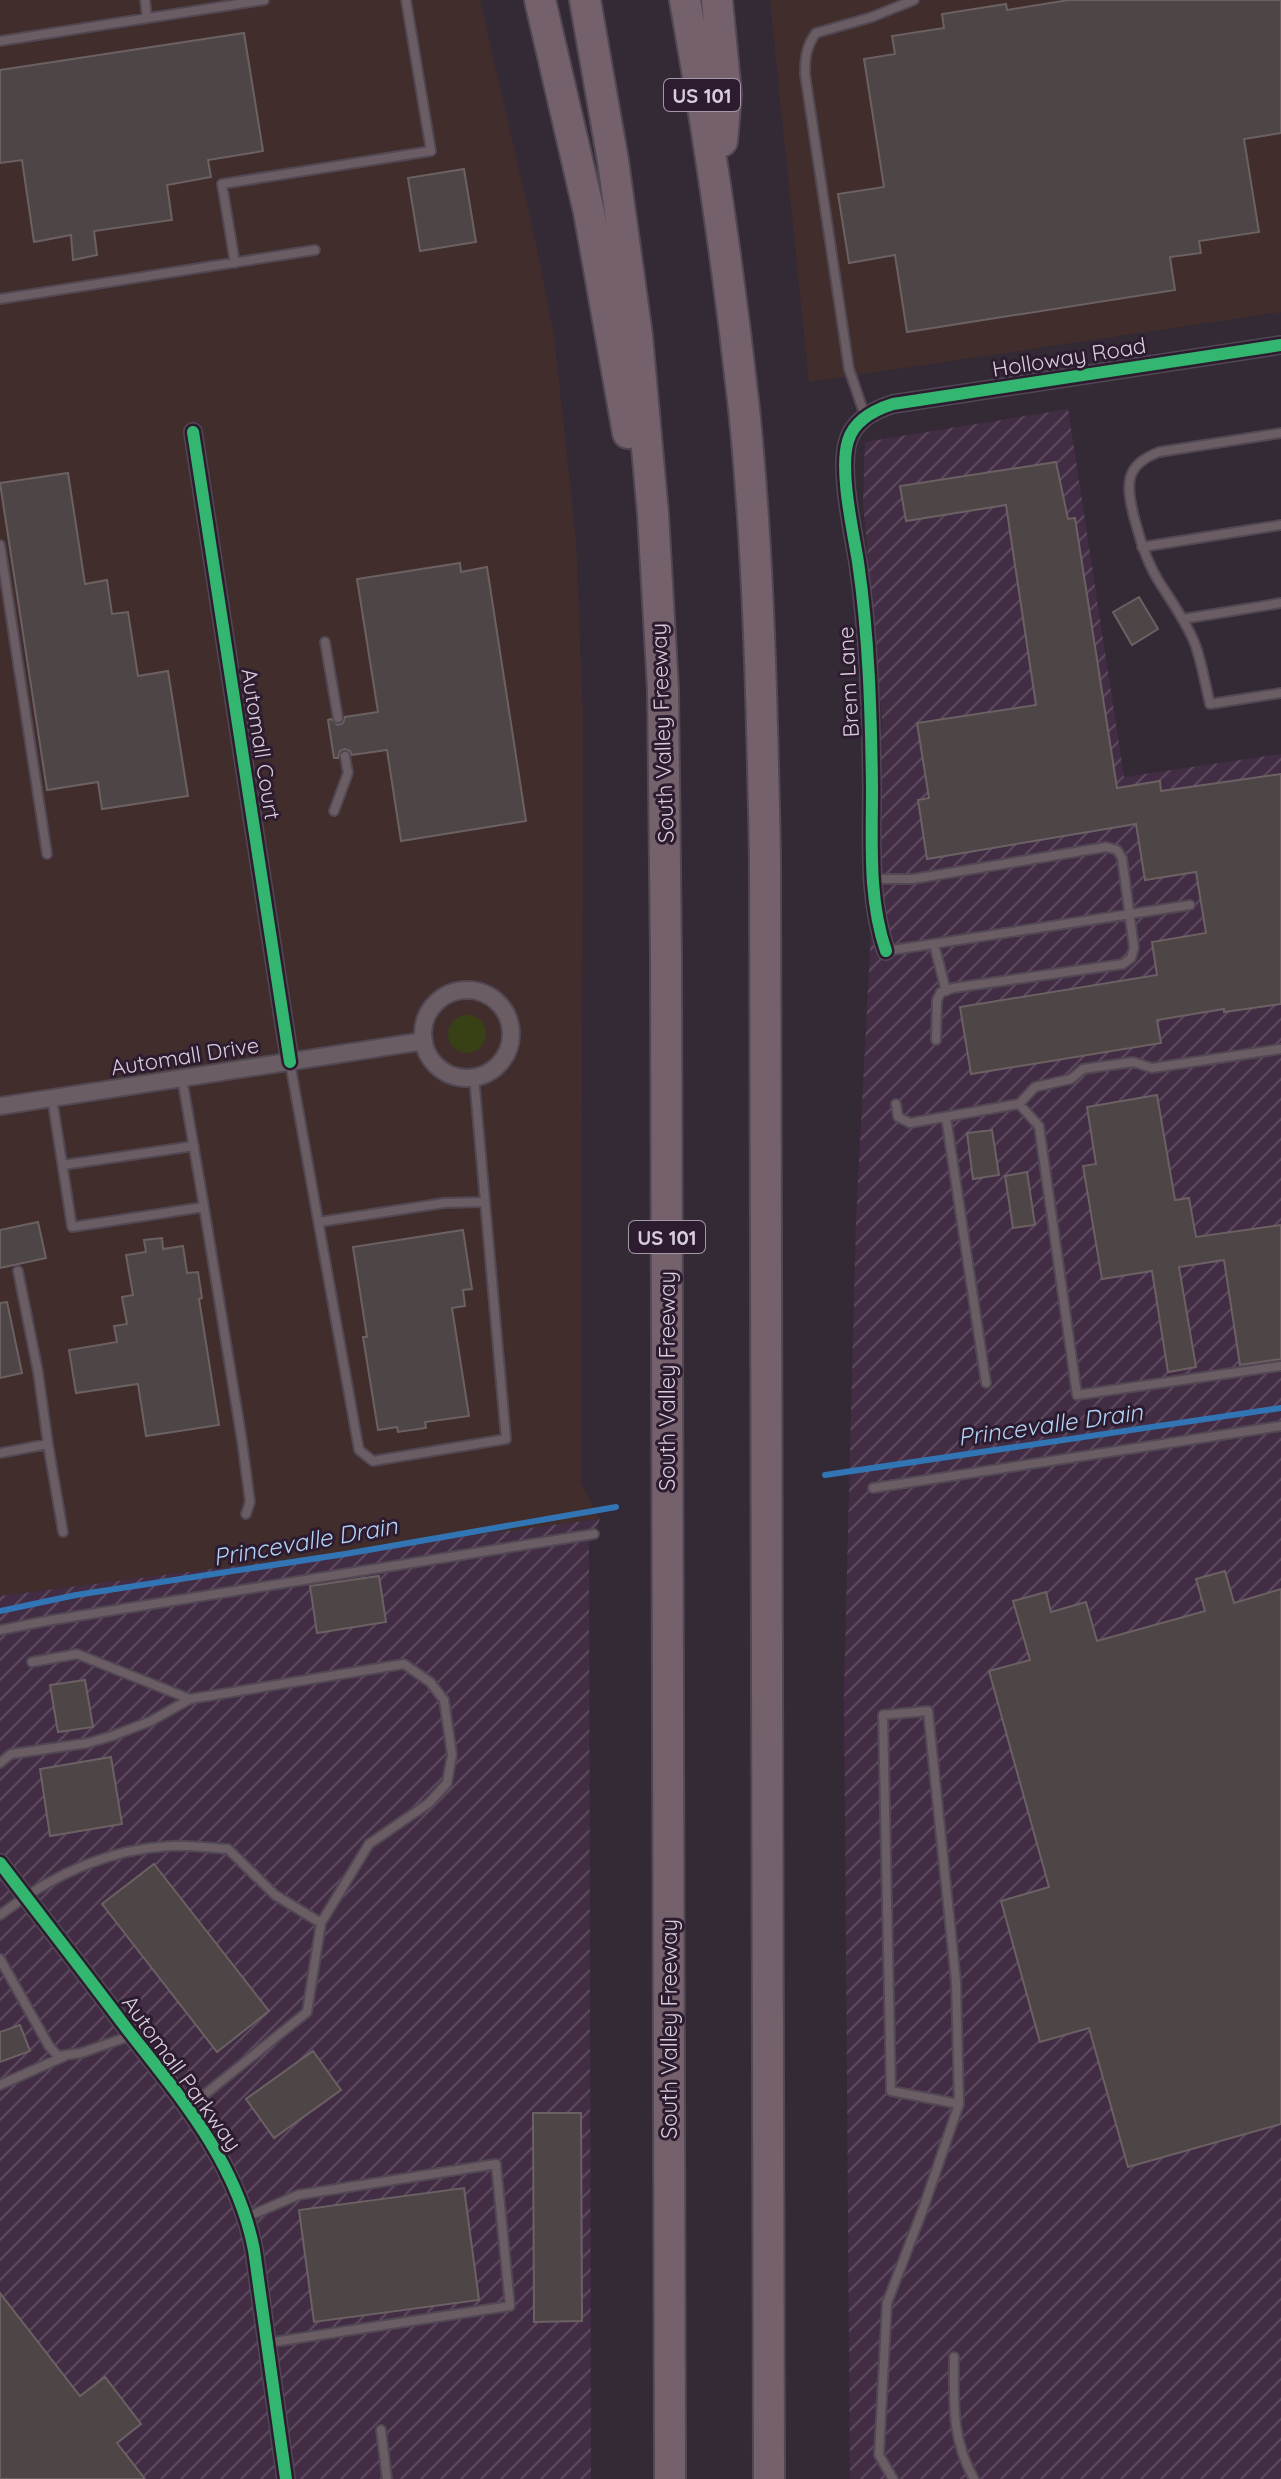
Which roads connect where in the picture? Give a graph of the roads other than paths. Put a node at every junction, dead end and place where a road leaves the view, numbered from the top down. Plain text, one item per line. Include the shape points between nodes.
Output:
1 (145, 0) edge
2 (264, 0) edge
3 (406, 0) edge
4 (540, 0) edge
5 (585, 0) edge
6 (685, 0) edge
7 (717, 0) edge
8 (914, 0) edge
9 (147, 18) junction
10 (0, 41) edge
11 (717, 190) junction
12 (315, 250) dead end
13 (235, 263) junction
14 (0, 299) edge
15 (1281, 345) edge
16 (865, 416) junction
17 (193, 432) dead end
18 (1281, 433) edge
19 (1281, 525) edge
20 (0, 545) edge
21 (1142, 547) junction
22 (659, 602) junction
23 (1281, 603) edge
24 (1183, 619) junction
25 (325, 642) dead end
26 (1281, 693) edge
27 (338, 718) dead end
28 (345, 756) dead end
29 (334, 811) dead end
30 (47, 854) dead end
31 (873, 879) junction
32 (1190, 905) dead end
33 (1130, 914) junction
34 (934, 944) junction
35 (886, 951) joint
36 (946, 991) junction
37 (936, 1040) dead end
38 (424, 1041) junction
39 (1281, 1049) edge
40 (290, 1062) junction
41 (474, 1077) junction
42 (182, 1078) junction
43 (52, 1098) junction
44 (896, 1104) dead end
45 (1019, 1104) junction
46 (0, 1106) edge
47 (946, 1117) junction
48 (194, 1146) junction
49 (63, 1165) junction
50 (485, 1202) junction
51 (204, 1207) junction
52 (319, 1222) junction
53 (18, 1271) dead end
54 (1281, 1366) edge
55 (986, 1383) dead end
56 (1281, 1426) edge
57 (48, 1444) junction
58 (0, 1453) edge
59 (873, 1488) dead end
60 (246, 1514) dead end
61 (63, 1532) dead end
62 (594, 1534) dead end
63 (0, 1630) edge
64 (32, 1662) dead end
65 (190, 1699) junction
66 (0, 1763) edge
67 (0, 1863) edge
68 (26, 1897) junction
69 (0, 1915) edge
70 (321, 1923) junction
71 (0, 1959) edge
72 (133, 2035) junction
73 (65, 2056) junction
74 (0, 2085) edge
75 (959, 2104) junction
76 (188, 2108) junction
77 (247, 2217) junction
78 (267, 2343) junction
79 (954, 2357) dead end
80 (381, 2430) dead end
81 (286, 2479) edge
82 (387, 2479) edge
83 (670, 2479) edge
84 (769, 2479) edge
85 (893, 2479) edge
86 (974, 2479) edge

1 - 9 lane
2 - 9 lane
3 - 13 lane via 431,151 222,184
4 - 22 highway via 589,212
5 - 22 highway, South Valley Freeway / US 101 via 637,336
6 - 11 highway, US 101
7 - 11 highway via 726,94
8 - 16 lane via 816,33 805,56 849,369
9 - 10 lane
11 - 84 highway, US 101 via 744,411 763,769
12 - 13 lane
13 - 14 lane
15 - 16 street, Holloway Road via 893,404
16 - 31 street, Brem Lane via 848,440 846,468 867,654
17 - 40 street, Automall Court
18 - 21 lane via 1159,452 1136,465 1130,499
19 - 21 lane
20 - 30 lane
21 - 24 lane
22 - 83 highway, South Valley Freeway / US 101 via 666,870
23 - 24 lane
24 - 26 lane via 1210,704
25 - 27 lane
28 - 29 lane via 348,773
31 - 33 lane via 913,879 1106,847 1122,858
31 - 35 street, Brem Lane
32 - 33 lane
33 - 34 lane
33 - 36 lane via 1134,948 1123,964
34 - 35 lane
34 - 36 lane
36 - 37 lane via 937,1000
38 - 40 street, Automall Drive
38 - 41 street via 440,1068 456,1077
38 - 41 street via 427,1015 444,996 468,990 494,999 510,1025 509,1048 496,1067
39 - 45 lane via 1152,1068 1133,1062 1083,1069 1071,1079 1035,1087
40 - 42 street, Automall Drive
40 - 52 lane
41 - 50 lane
42 - 43 street, Automall Drive
42 - 48 lane
43 - 46 street, Automall Drive
43 - 49 lane
44 - 47 lane via 898,1117 910,1123
45 - 47 lane
45 - 54 lane via 1039,1126 1077,1395
47 - 55 lane
48 - 49 lane
48 - 51 lane
49 - 51 lane via 72,1227
50 - 52 lane
50 - 52 lane via 506,1439 373,1461 359,1450
51 - 60 lane via 246,1466
53 - 57 lane
56 - 59 lane
57 - 58 lane
57 - 61 lane
62 - 63 lane
64 - 65 lane via 77,1654
65 - 66 lane via 112,1736 11,1754
65 - 70 lane via 404,1664 430,1682 444,1700 452,1755 447,1783 429,1803 369,1844
67 - 68 street, Automall Parkway
68 - 69 lane
68 - 70 lane via 104,1857 171,1846 228,1849 275,1895
68 - 72 street, Automall Parkway
70 - 76 lane via 307,2012
71 - 73 lane via 49,2046
72 - 73 lane
72 - 76 street, Automall Parkway
73 - 74 lane
75 - 75 lane via 956,1982 928,1711 883,1715 891,2091
75 - 85 lane via 887,2303 879,2455
76 - 77 street, Automall Parkway via 221,2157
77 - 78 street, Automall Parkway
77 - 78 lane via 298,2195 496,2164 510,2306
78 - 81 street, Automall Parkway
79 - 86 lane via 953,2420
80 - 82 lane

